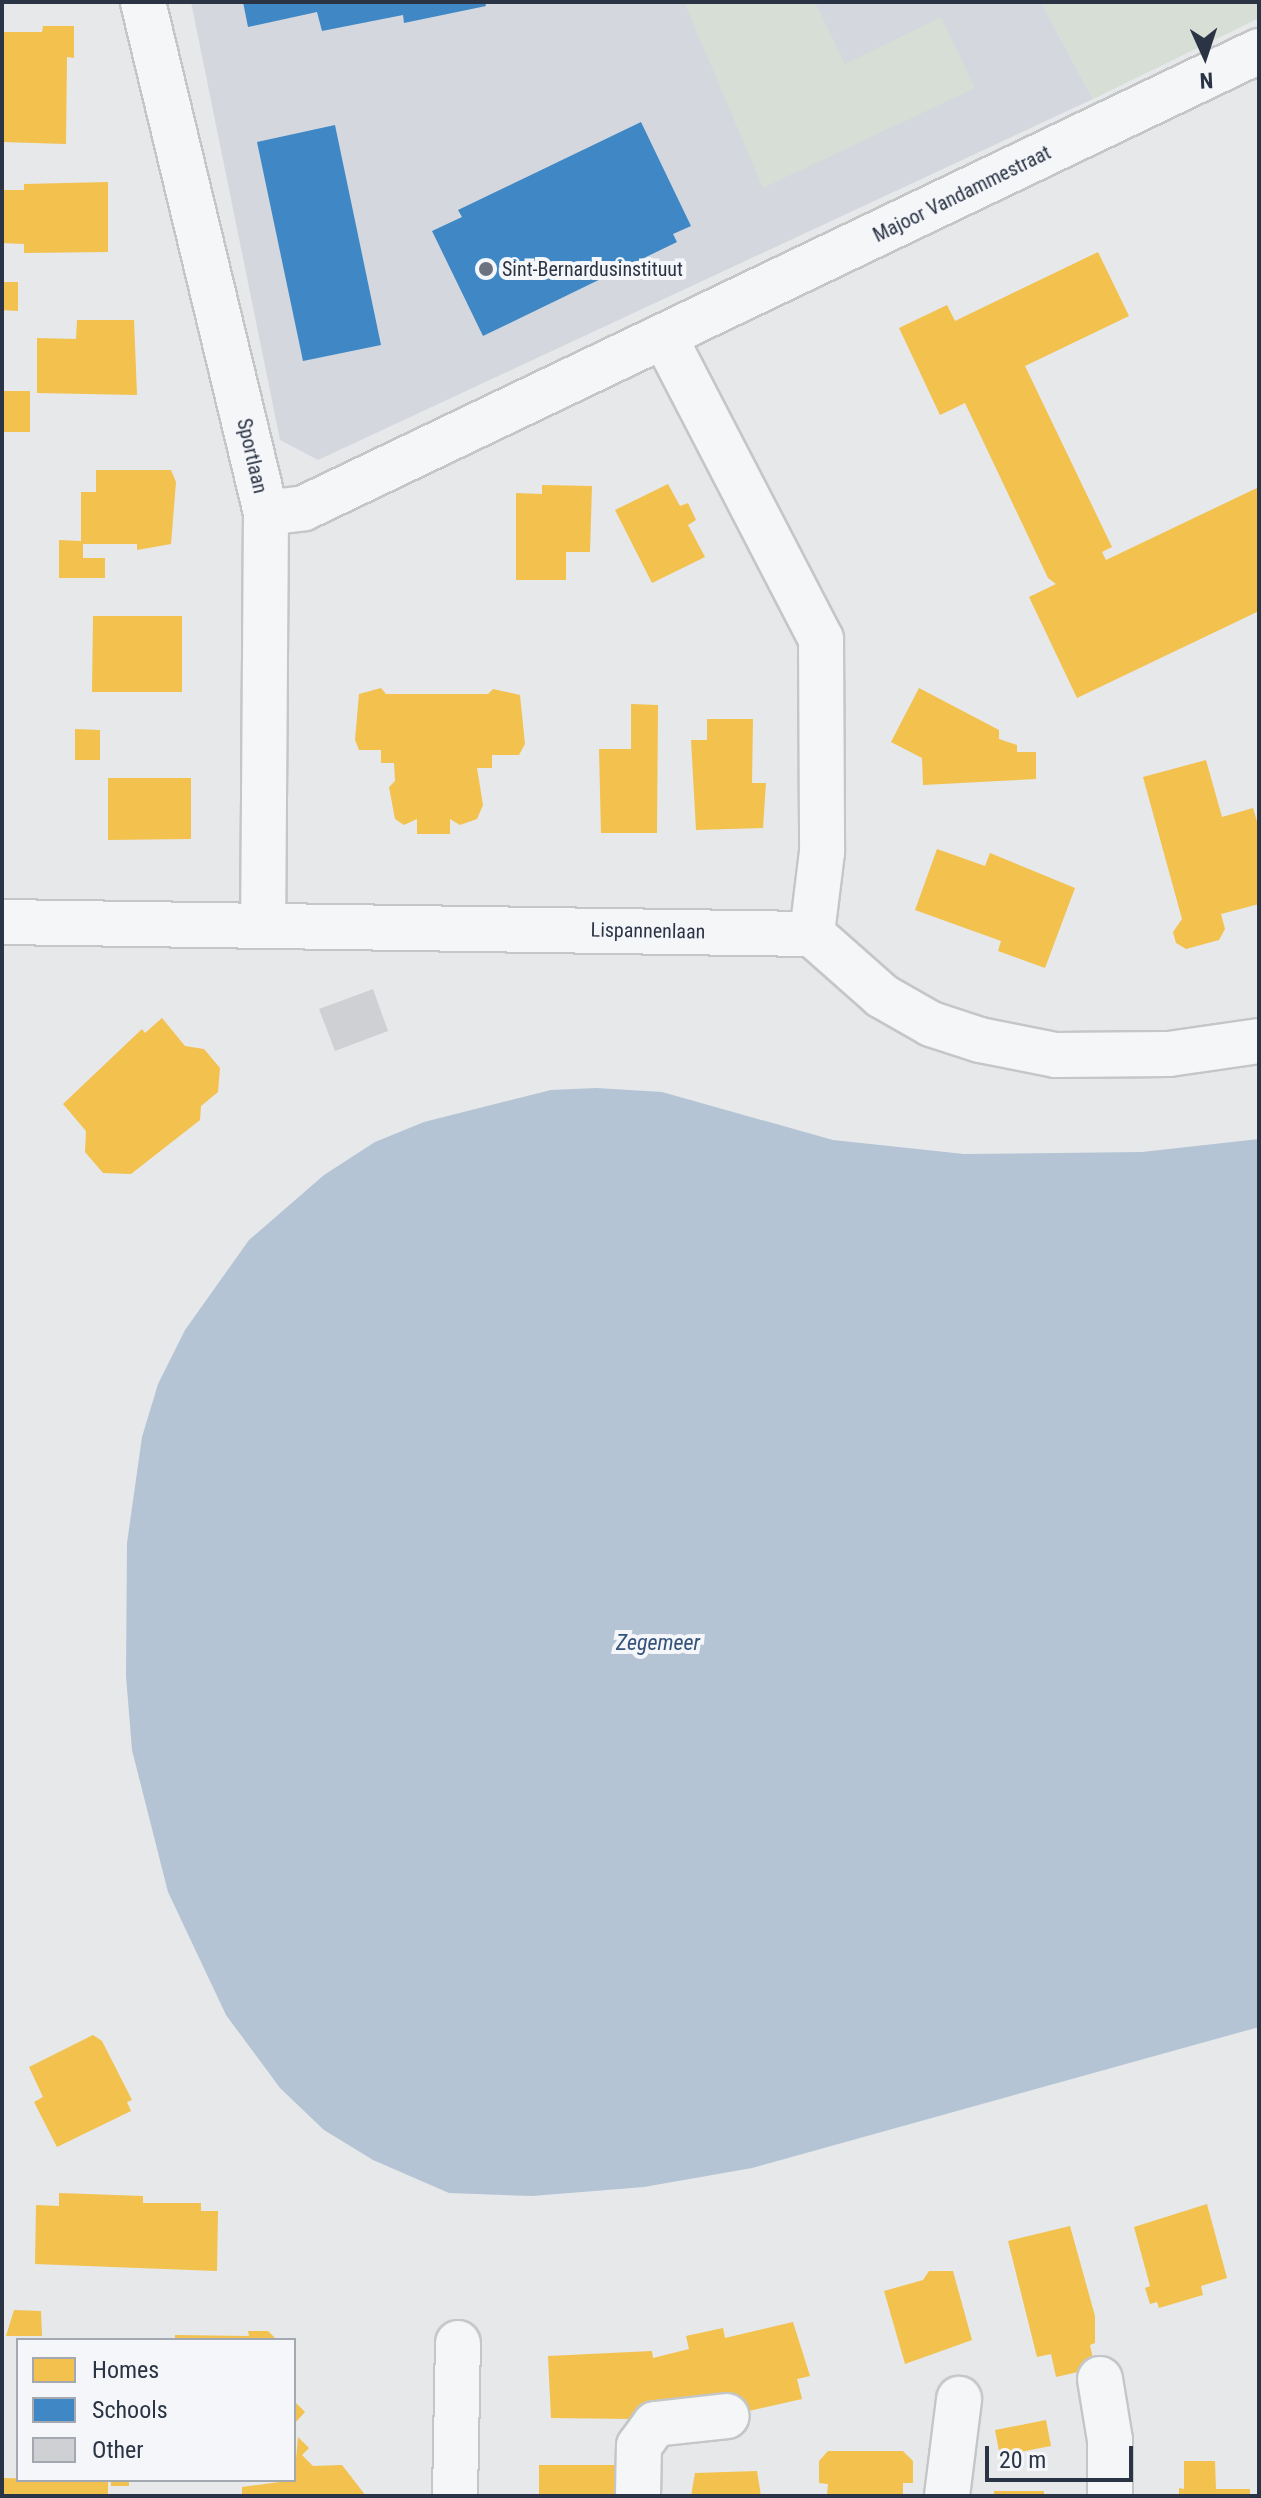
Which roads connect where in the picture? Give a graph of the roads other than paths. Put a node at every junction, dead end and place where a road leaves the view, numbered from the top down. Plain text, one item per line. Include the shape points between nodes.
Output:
1 (143, 2) edge
2 (1259, 51) edge
3 (665, 338) junction
4 (266, 513) junction
5 (2, 922) edge
6 (263, 922) junction
7 (812, 934) junction
8 (1259, 1041) edge
9 (458, 2343) dead end
10 (1100, 2379) dead end
11 (959, 2399) dead end
12 (727, 2416) dead end
13 (455, 2496) edge
14 (638, 2496) edge
15 (947, 2496) edge
16 (1110, 2496) edge

1 - 4 street, Sportlaan
2 - 3 street, Majoor Vandammestraat
3 - 4 street, Majoor Vandammestraat via 304,508
3 - 7 street via 821,639 822,852
4 - 6 street, Sportlaan
5 - 6 street, Lispannenlaan
6 - 7 street, Lispannenlaan
7 - 8 street via 882,996 931,1024 980,1040 1056,1055 1169,1054
9 - 13 street
10 - 16 street via 1110,2440
11 - 15 street
12 - 14 street via 655,2424 639,2446

